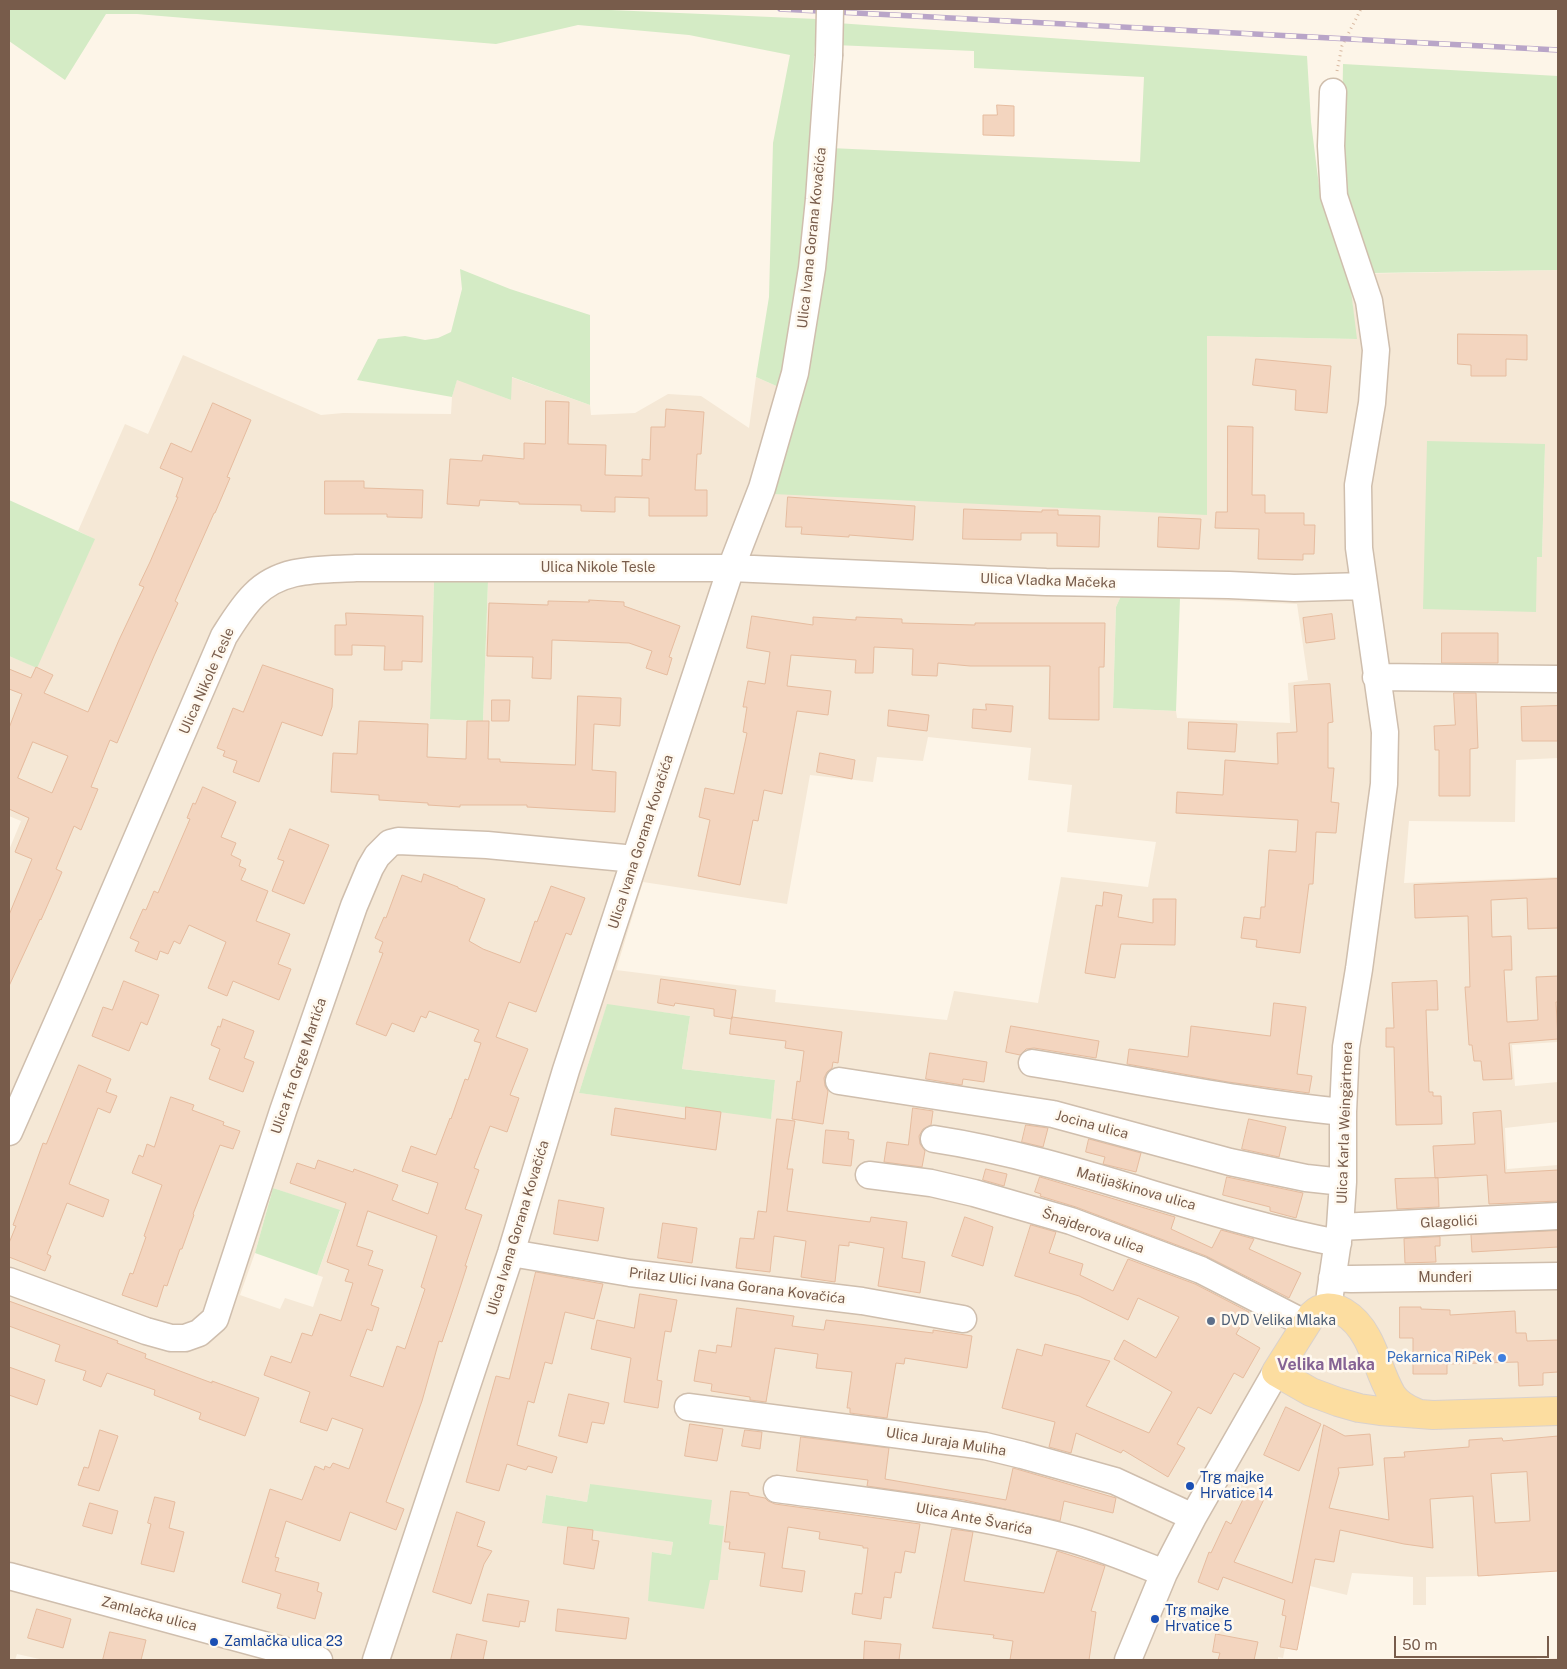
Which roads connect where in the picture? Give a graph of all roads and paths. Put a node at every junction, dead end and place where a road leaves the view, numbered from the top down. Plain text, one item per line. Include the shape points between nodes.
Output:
1 (830, 9) edge
2 (1361, 9) edge
3 (1333, 92) joint
4 (731, 568) junction
5 (1364, 586) junction
6 (1376, 677) junction
7 (1558, 679) edge
8 (635, 860) junction
9 (1032, 1063) dead end
10 (839, 1081) dead end
11 (1343, 1112) junction
12 (9, 1132) edge
13 (934, 1139) dead end
14 (868, 1175) dead end
15 (1342, 1182) junction
16 (1558, 1216) edge
17 (1339, 1235) junction
18 (511, 1253) junction
19 (1558, 1276) edge
20 (1332, 1278) junction
21 (9, 1281) edge
22 (1329, 1307) junction
23 (963, 1318) dead end
24 (1306, 1324) junction
25 (1276, 1372) junction
26 (688, 1407) dead end
27 (1558, 1411) edge
28 (1417, 1414) junction
29 (777, 1489) dead end
30 (1192, 1517) junction
31 (1164, 1573) junction
32 (9, 1576) edge
33 (319, 1660) edge
34 (376, 1660) edge
35 (1128, 1660) edge

1 - 4 street, Ulica Ivana Gorana Kovačića, bridge via 819,199 812,268 795,372 762,488
2 - 3 path via 1342,46
3 - 5 street, Ulica Karla Weingärtnera via 1334,196 1369,301 1376,350 1372,403 1358,485 1359,548
4 - 5 street, Ulica Vladka Mačeka via 1046,582 1294,588
4 - 8 street, Ulica Ivana Gorana Kovačića
4 - 12 street, Ulica Nikole Tesle via 356,568 284,575 254,594 224,636
5 - 6 street, Ulica Karla Weingärtnera
6 - 7 street
6 - 11 street, Ulica Karla Weingärtnera via 1384,732 1384,784 1346,1047
8 - 18 street, Ulica Ivana Gorana Kovačića via 566,1070
8 - 21 street, Ulica fra Grge Martića via 487,845 390,843 376,856 354,906 215,1320 200,1333 171,1338
9 - 11 street via 1249,1100
10 - 15 street, Jocina ulica via 1052,1114 1230,1162
11 - 15 street, Ulica Karla Weingärtnera
13 - 17 street, Matijaškinova ulica via 1039,1162 1313,1238
14 - 24 street, Šnajderova ulica via 931,1183 1071,1221 1201,1270
15 - 17 street, Ulica Karla Weingärtnera
16 - 17 street, Glagolići
17 - 20 street, Ulica Karla Weingärtnera
18 - 23 street, Prilaz Ulici Ivana Gorana Kovačića via 630,1273 862,1301
18 - 34 street, Ulica Ivana Gorana Kovačića
19 - 20 street, Munđeri
20 - 22 street, Ulica Karla Weingärtnera
22 - 24 main road via 1315,1311
22 - 28 main road via 1343,1311 1359,1326 1393,1396
24 - 25 main road
25 - 28 main road via 1311,1392 1338,1402 1373,1410
25 - 30 street
26 - 30 street, Ulica Juraja Muliha via 985,1446 1115,1482
27 - 28 main road
29 - 31 street, Ulica Ante Švarića via 1003,1524 1071,1539
30 - 31 street
31 - 35 street
32 - 33 street, Zamlačka ulica

